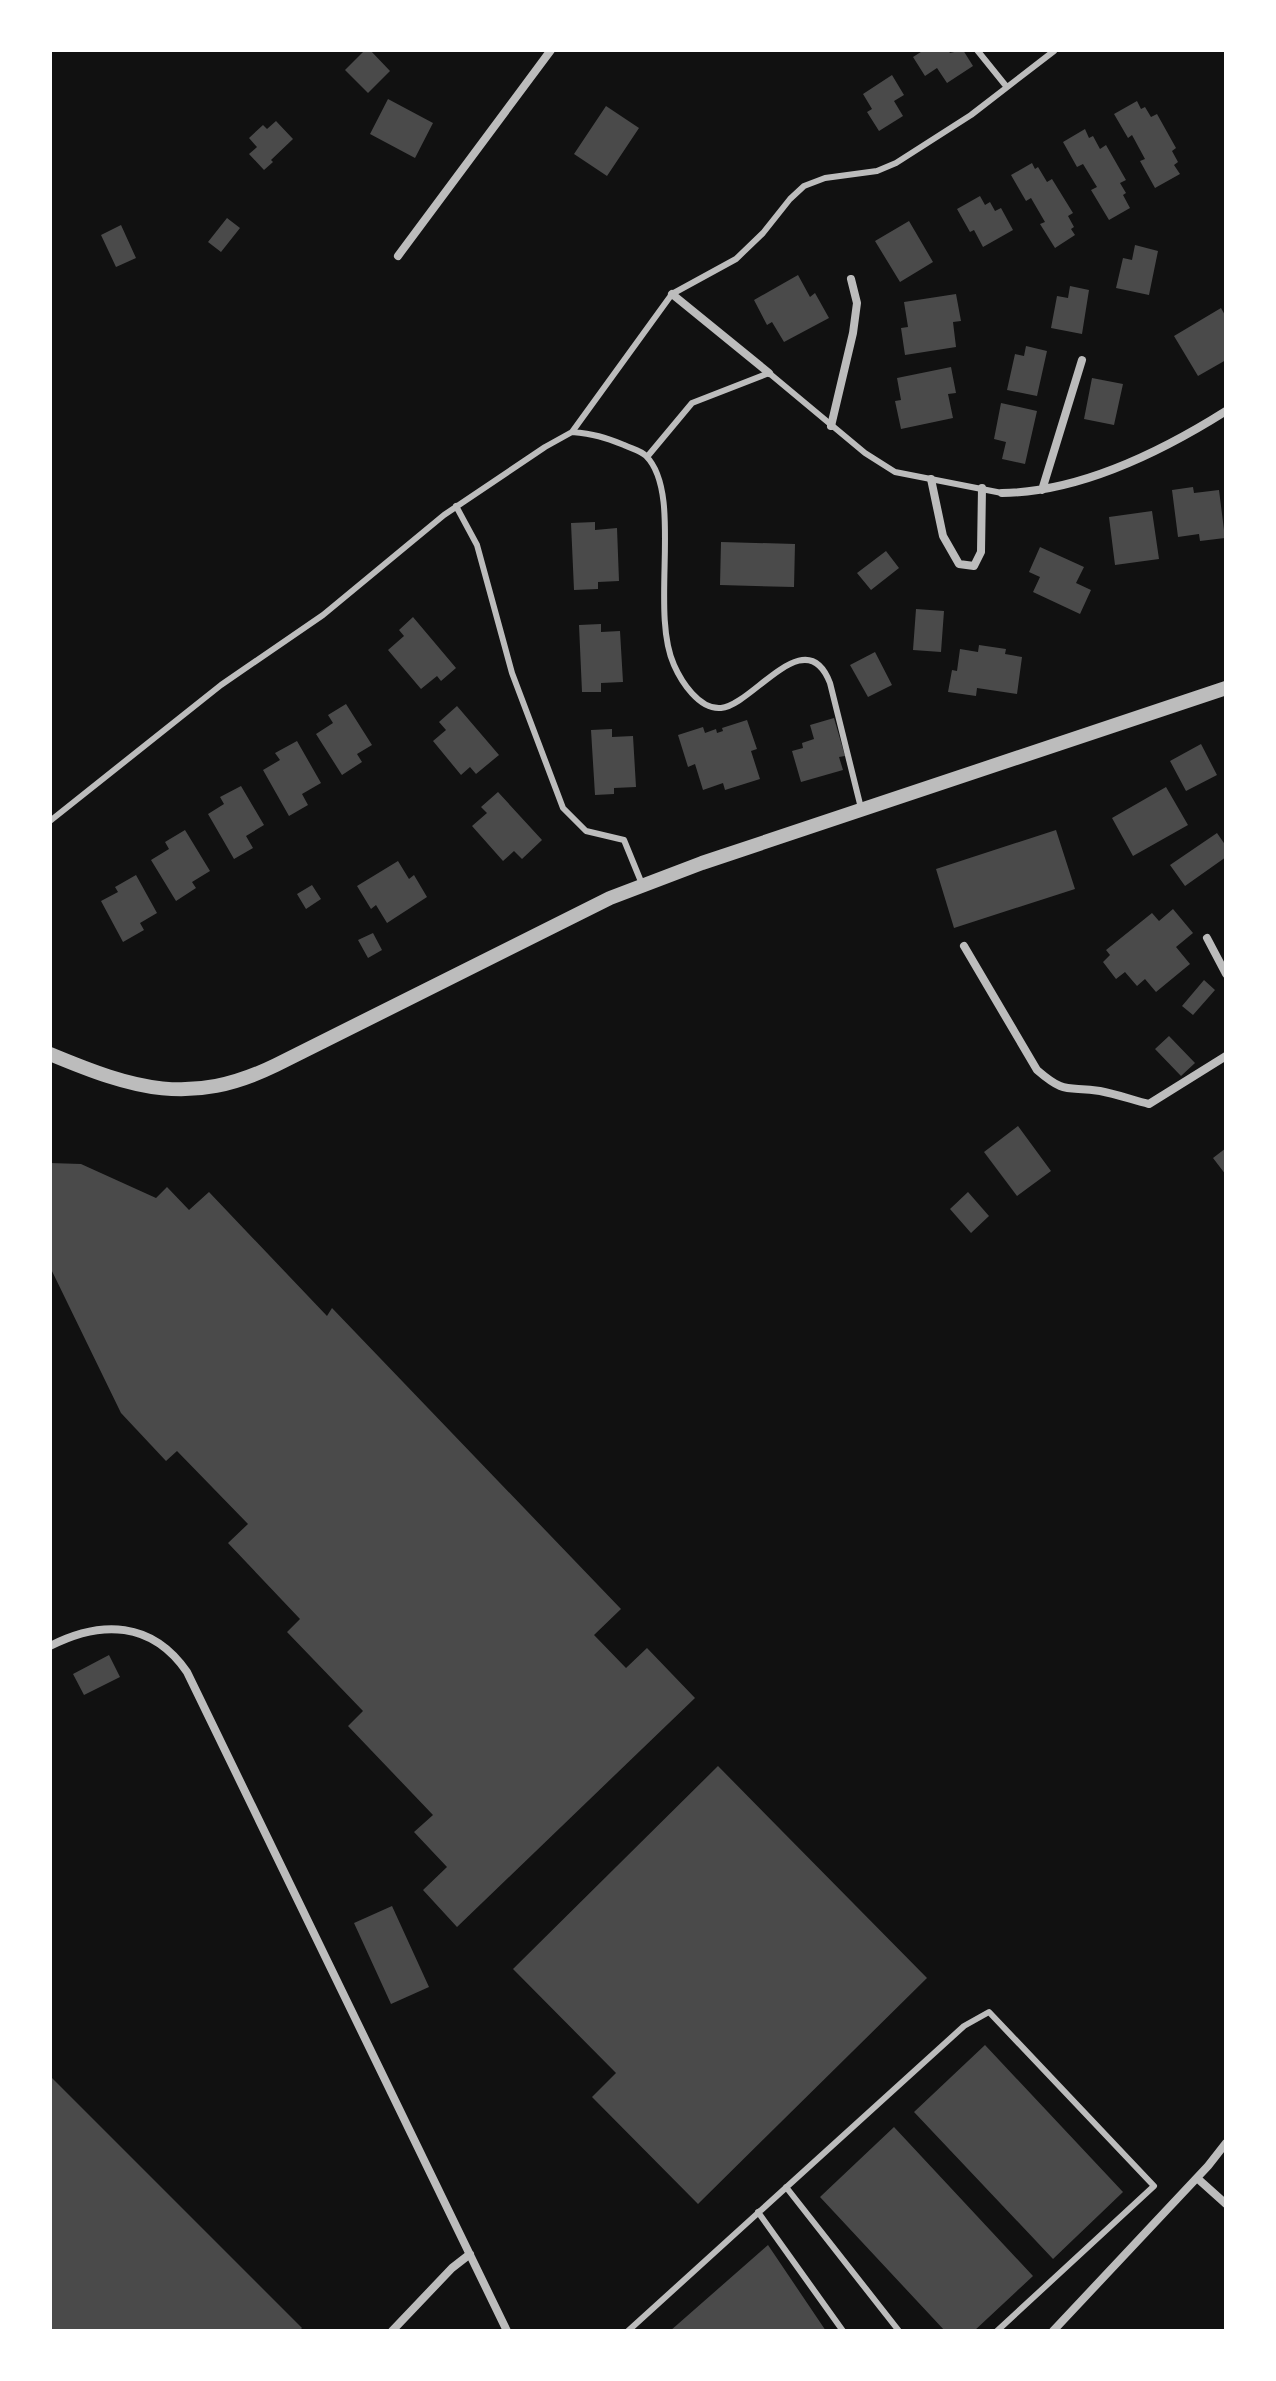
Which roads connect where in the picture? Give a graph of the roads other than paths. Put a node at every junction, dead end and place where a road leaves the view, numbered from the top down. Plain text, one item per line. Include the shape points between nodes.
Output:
1 (551, 50) edge
2 (977, 50) edge
3 (1054, 51) edge
4 (1006, 86) junction
5 (398, 256) dead end
6 (851, 279) dead end
7 (672, 294) junction
8 (1082, 360) dead end
9 (769, 373) junction
10 (1226, 411) edge
11 (831, 426) junction
12 (572, 432) junction
13 (647, 457) junction
14 (931, 479) junction
15 (982, 488) junction
16 (1042, 490) junction
17 (1002, 493) joint
18 (456, 506) junction
19 (1226, 688) edge
20 (861, 810) junction
21 (50, 821) edge
22 (643, 885) junction
23 (1207, 938) dead end
24 (964, 946) dead end
25 (1226, 974) edge
26 (50, 1054) edge
27 (1226, 1056) edge
28 (50, 1646) edge
29 (1226, 2143) edge
30 (1197, 2178) junction
31 (786, 2187) junction
32 (1226, 2204) edge
33 (758, 2212) junction
34 (470, 2254) junction
35 (392, 2331) edge
36 (507, 2331) edge
37 (628, 2331) edge
38 (843, 2331) edge
39 (899, 2331) edge
40 (997, 2331) edge
41 (1053, 2331) edge

1 - 5 street
2 - 4 lane
3 - 4 lane
4 - 7 lane via 896,163 804,186 736,259
6 - 11 street via 857,303 853,333
7 - 9 street
7 - 12 lane
8 - 16 street
9 - 11 lane
9 - 13 lane via 692,403
10 - 16 street via 1125,463
11 - 14 lane via 895,472
12 - 13 lane via 602,435
12 - 18 lane
13 - 20 lane via 662,495 663,627 675,669 697,698 721,708 792,663 811,660 820,666 830,683
14 - 15 lane
14 - 15 street via 943,536 959,564 974,566 981,552
15 - 17 lane
16 - 17 street
18 - 21 lane via 323,615 221,685
18 - 22 lane via 477,545 512,673 563,808 586,831 624,840
19 - 20 street
20 - 22 street
22 - 26 street via 232,1082 183,1091 156,1088
23 - 25 street
24 - 27 street via 1037,1070 1053,1084 1149,1104
28 - 34 street via 88,1631 117,1628 149,1637 183,1666
29 - 30 street
30 - 32 street
30 - 41 street
31 - 33 lane
31 - 39 lane
31 - 40 lane via 964,2026 989,2012 1154,2186
33 - 37 lane
33 - 38 lane
34 - 35 street
34 - 36 street

